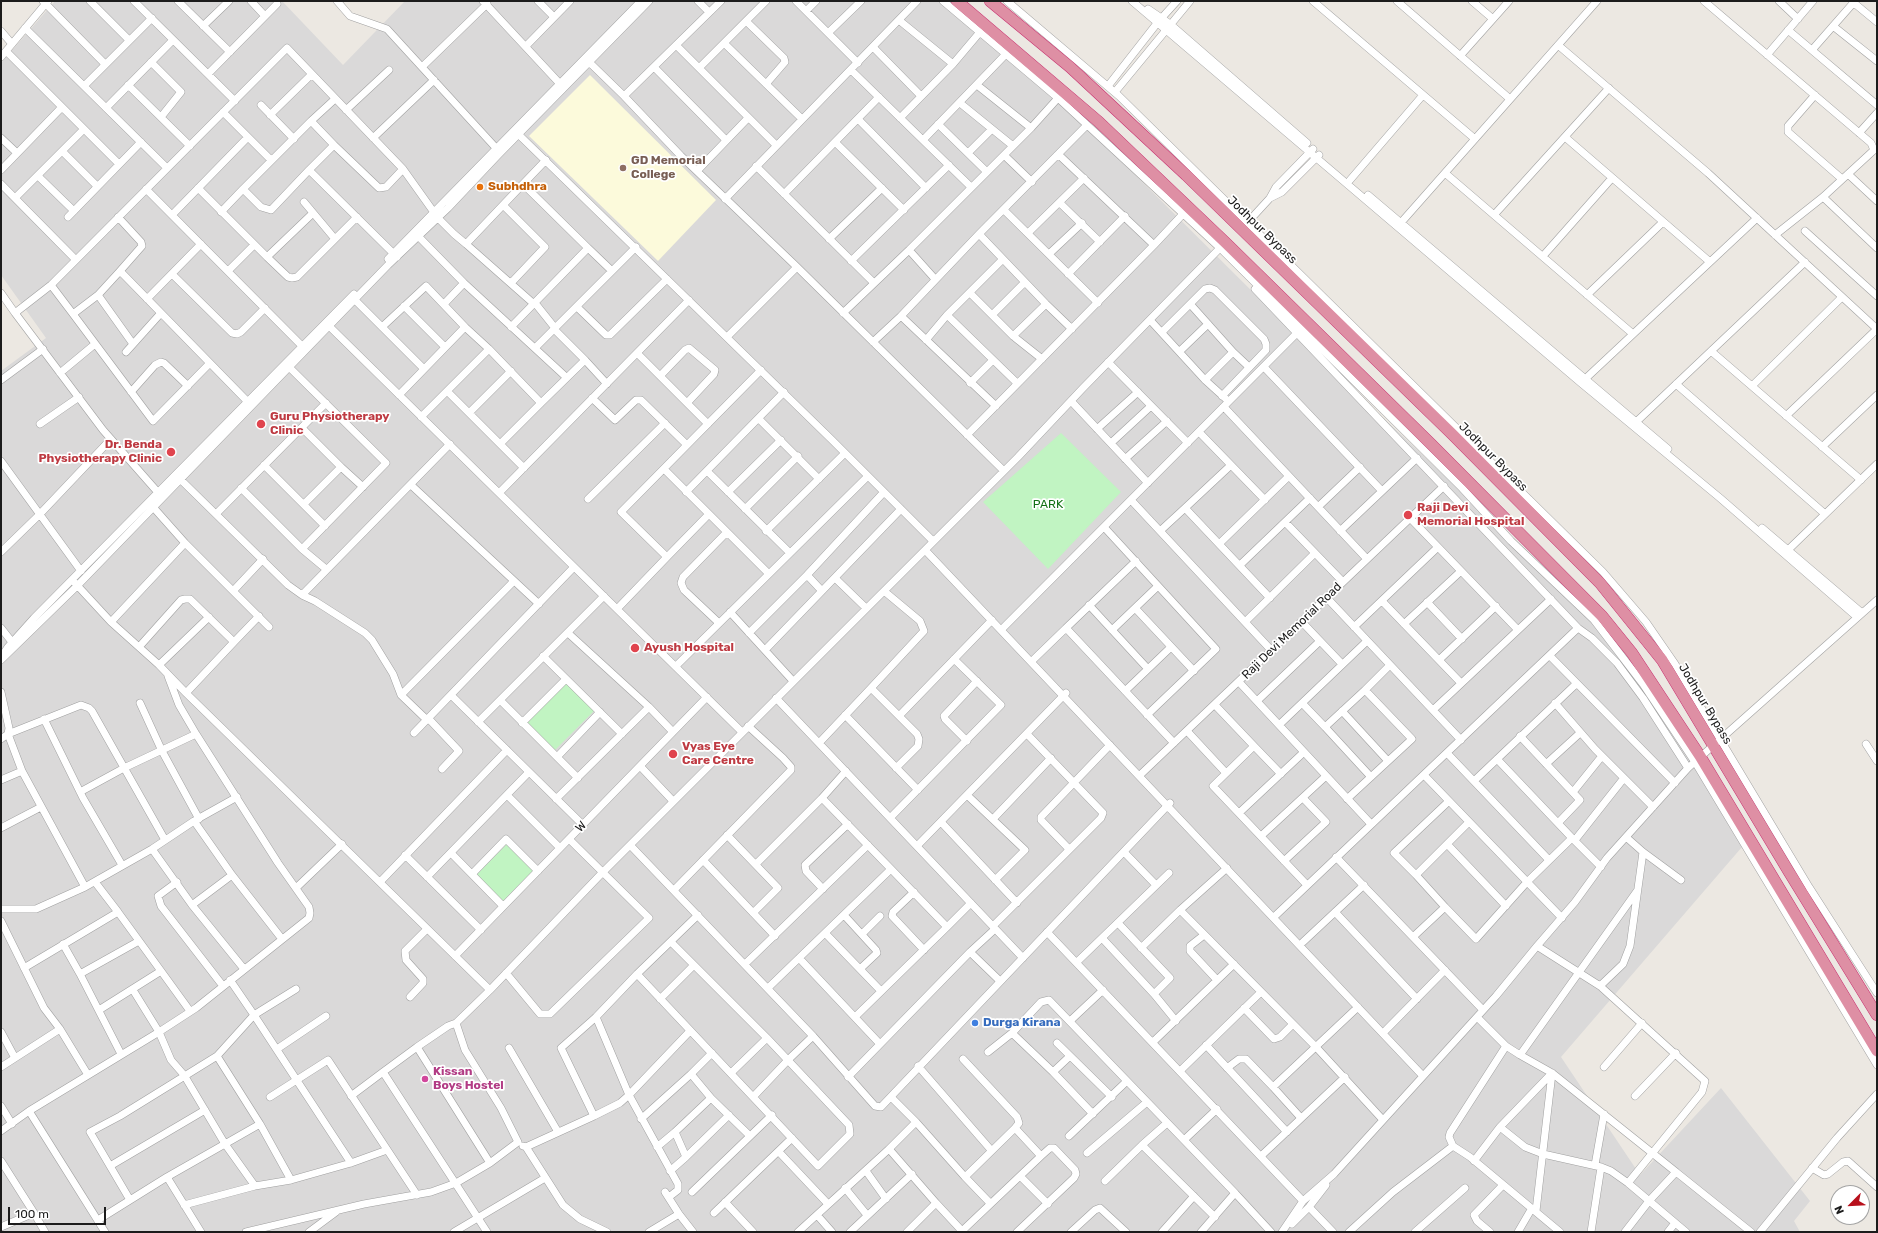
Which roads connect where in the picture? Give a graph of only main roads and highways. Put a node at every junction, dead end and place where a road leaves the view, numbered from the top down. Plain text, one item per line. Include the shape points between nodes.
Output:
1 (957, 1) edge
2 (990, 1) edge
3 (1877, 1015) edge
4 (1877, 1051) edge

1 - 4 highway via 1074,100 1172,191 1437,450 1586,599 1617,634 1632,653
2 - 3 highway, Jodhpur Bypass via 1070,67 1186,175 1452,434 1600,583 1662,660 1717,742 1789,872

